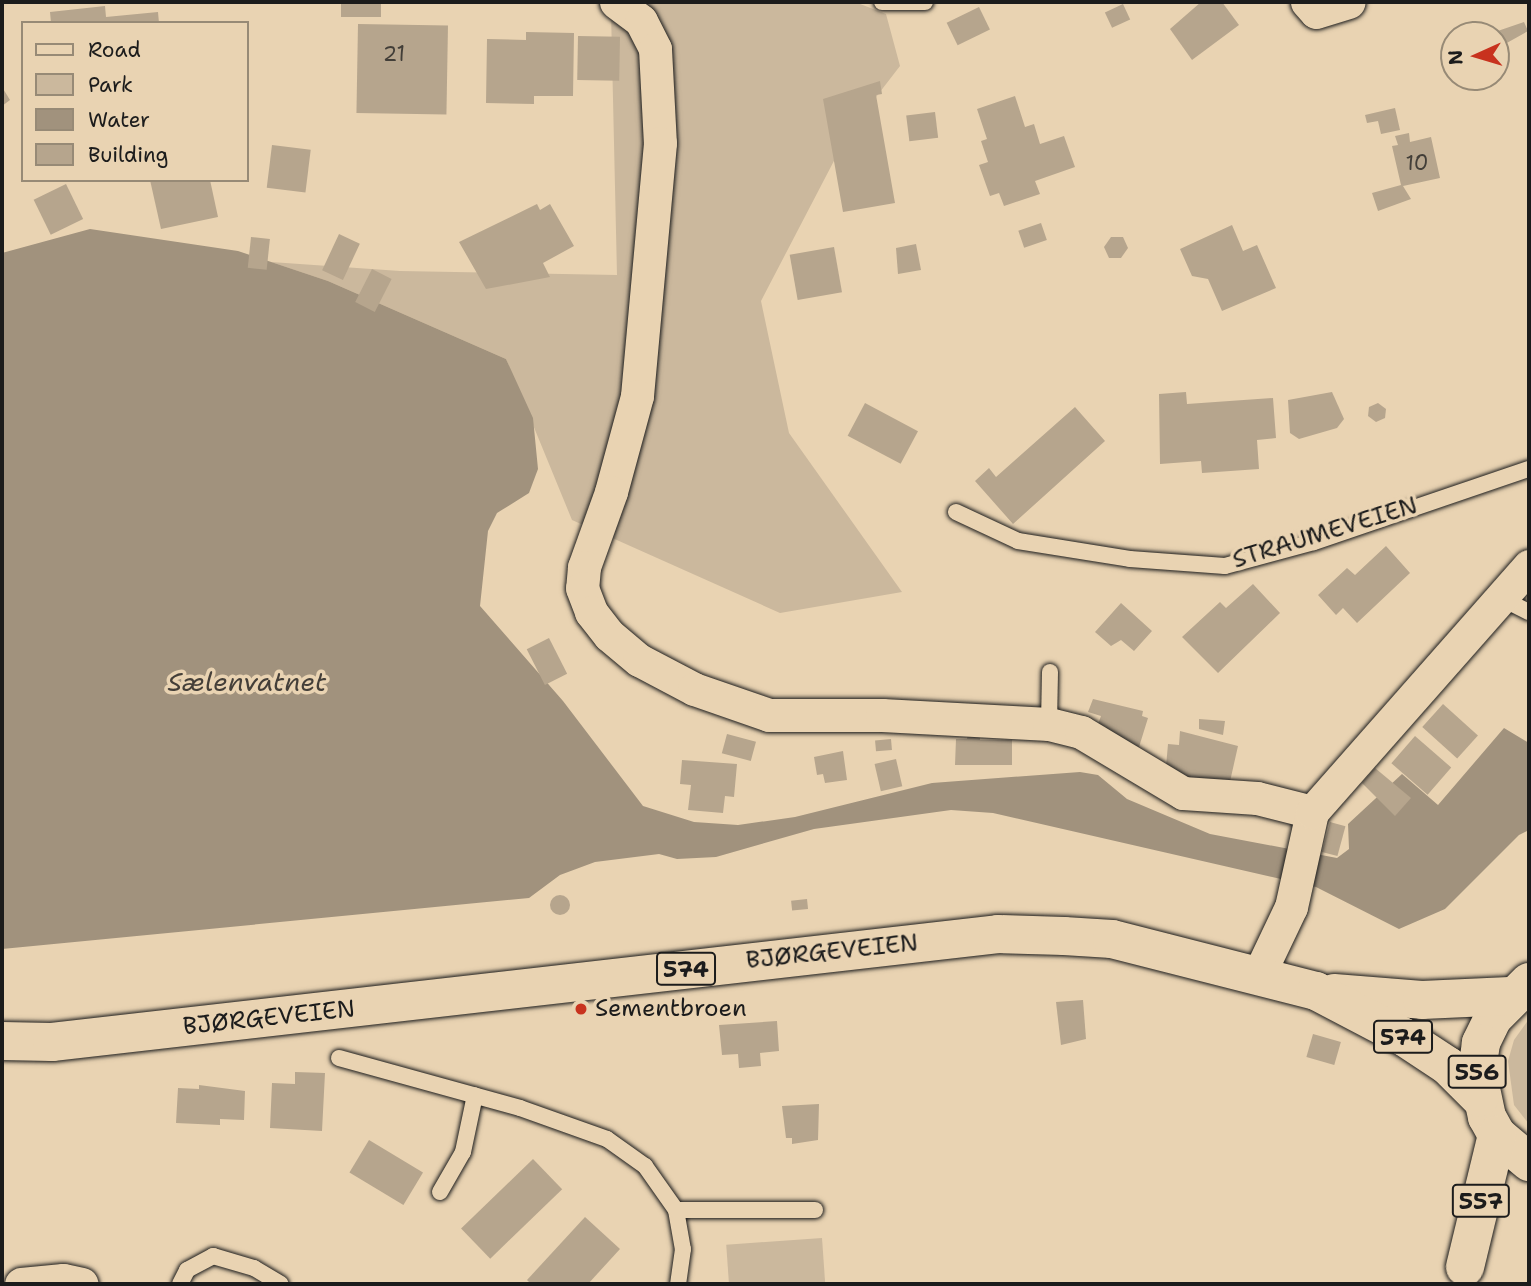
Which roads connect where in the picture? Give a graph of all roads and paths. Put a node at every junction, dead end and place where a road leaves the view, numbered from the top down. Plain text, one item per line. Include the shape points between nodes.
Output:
1 (616, 2) edge
2 (882, 2) edge
3 (925, 2) edge
4 (1307, 2) edge
5 (1348, 2) edge
6 (1529, 469) edge
7 (956, 512) dead end
8 (1529, 566) edge
9 (1515, 605) edge
10 (1050, 673) dead end
11 (1049, 724) junction
12 (1312, 812) junction
13 (1259, 974) junction
14 (1520, 989) edge
15 (1316, 991) junction
16 (2, 1041) edge
17 (52, 1042) junction
18 (2, 1056) edge
19 (339, 1058) dead end
20 (475, 1095) junction
21 (1480, 1098) junction
22 (1497, 1135) junction
23 (1529, 1162) edge
24 (440, 1192) dead end
25 (677, 1210) junction
26 (815, 1210) dead end
27 (1465, 1267) dead end
28 (21, 1284) edge
29 (82, 1284) edge
30 (180, 1284) edge
31 (281, 1284) edge
32 (678, 1284) edge

1 - 11 street via 641,21 652,41 660,143 637,397 584,567 582,588 591,612 609,635 639,660 694,689 769,715 883,715
2 - 3 lane
4 - 5 street via 1316,12
6 - 7 lane, STRAUMEVEIEN via 1314,542 1225,566 1130,559 1018,541
8 - 9 street
9 - 12 street
10 - 11 lane
11 - 12 street via 1081,732 1183,793 1257,798
12 - 13 street via 1296,886
13 - 15 main road, BJØRGEVEIEN / 574
13 - 17 main road, BJØRGEVEIEN / 574 via 1112,939 998,933
14 - 15 main road, 574 via 1422,1000
14 - 21 main road, 556 via 1493,1018 1481,1043 1477,1070
15 - 21 main road, 574 via 1404,1037 1448,1066
16 - 17 main road, BJØRGEVEIEN / 574
17 - 18 main road, BJØRGEVEIEN / 574
19 - 20 lane, BJØRGEVEIEN
20 - 24 lane via 463,1152
20 - 25 lane, BJØRGEVEIEN via 607,1139 645,1166
21 - 22 main road, 556
22 - 23 main road, 556
22 - 27 main road, 557
25 - 26 lane
25 - 32 lane, BJØRGEVEIEN via 683,1249
28 - 29 street via 63,1280
30 - 31 lane via 187,1270 214,1256 254,1268

